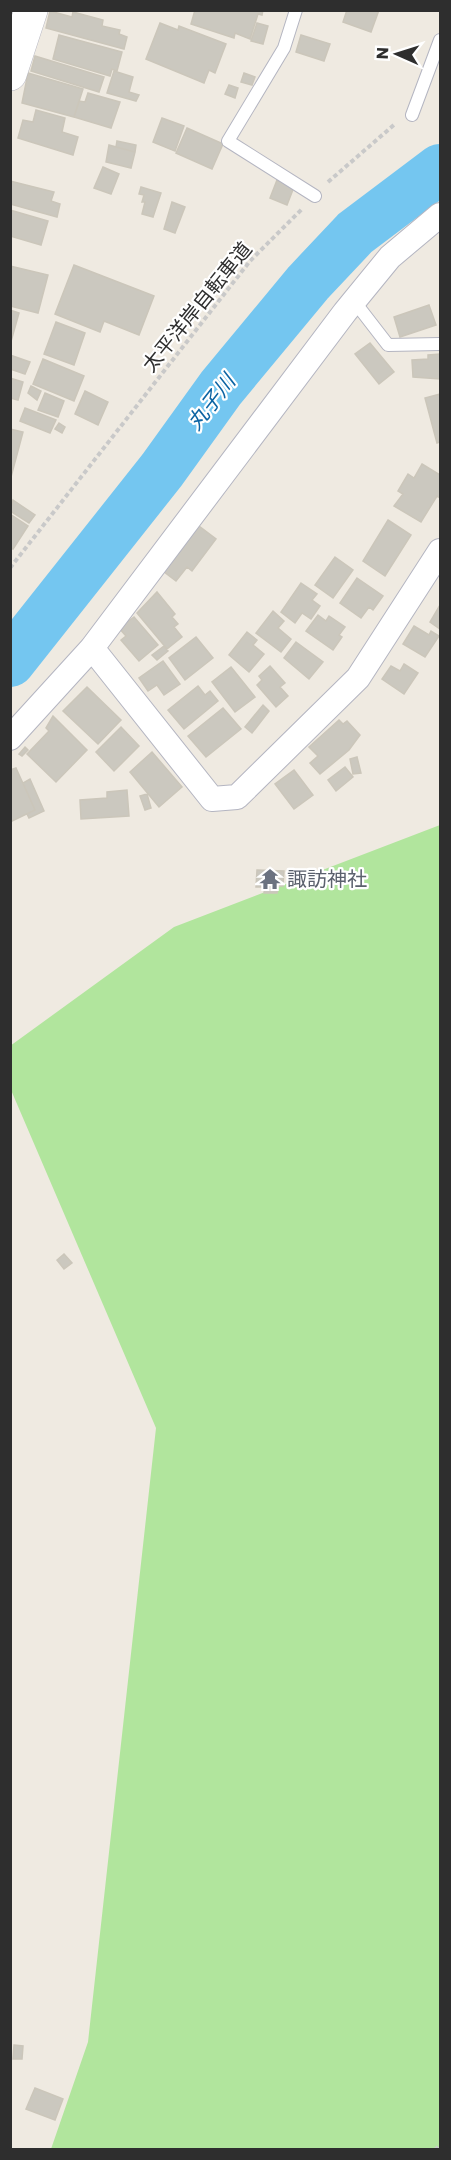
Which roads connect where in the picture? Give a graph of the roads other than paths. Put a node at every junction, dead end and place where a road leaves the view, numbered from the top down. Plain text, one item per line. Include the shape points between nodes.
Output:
1 (31, 10) edge
2 (297, 10) edge
3 (441, 40) edge
4 (11, 68) edge
5 (412, 115) road end
6 (315, 196) road end
7 (441, 215) edge
8 (354, 301) junction
9 (441, 344) edge
10 (441, 551) edge
11 (92, 648) junction
12 (10, 738) edge

1 - 4 main road
2 - 6 lane via 284,48 228,141
3 - 5 lane
7 - 8 street via 390,257
8 - 9 lane via 388,345
8 - 11 street
10 - 11 street via 358,678 237,797 212,799
11 - 12 street

